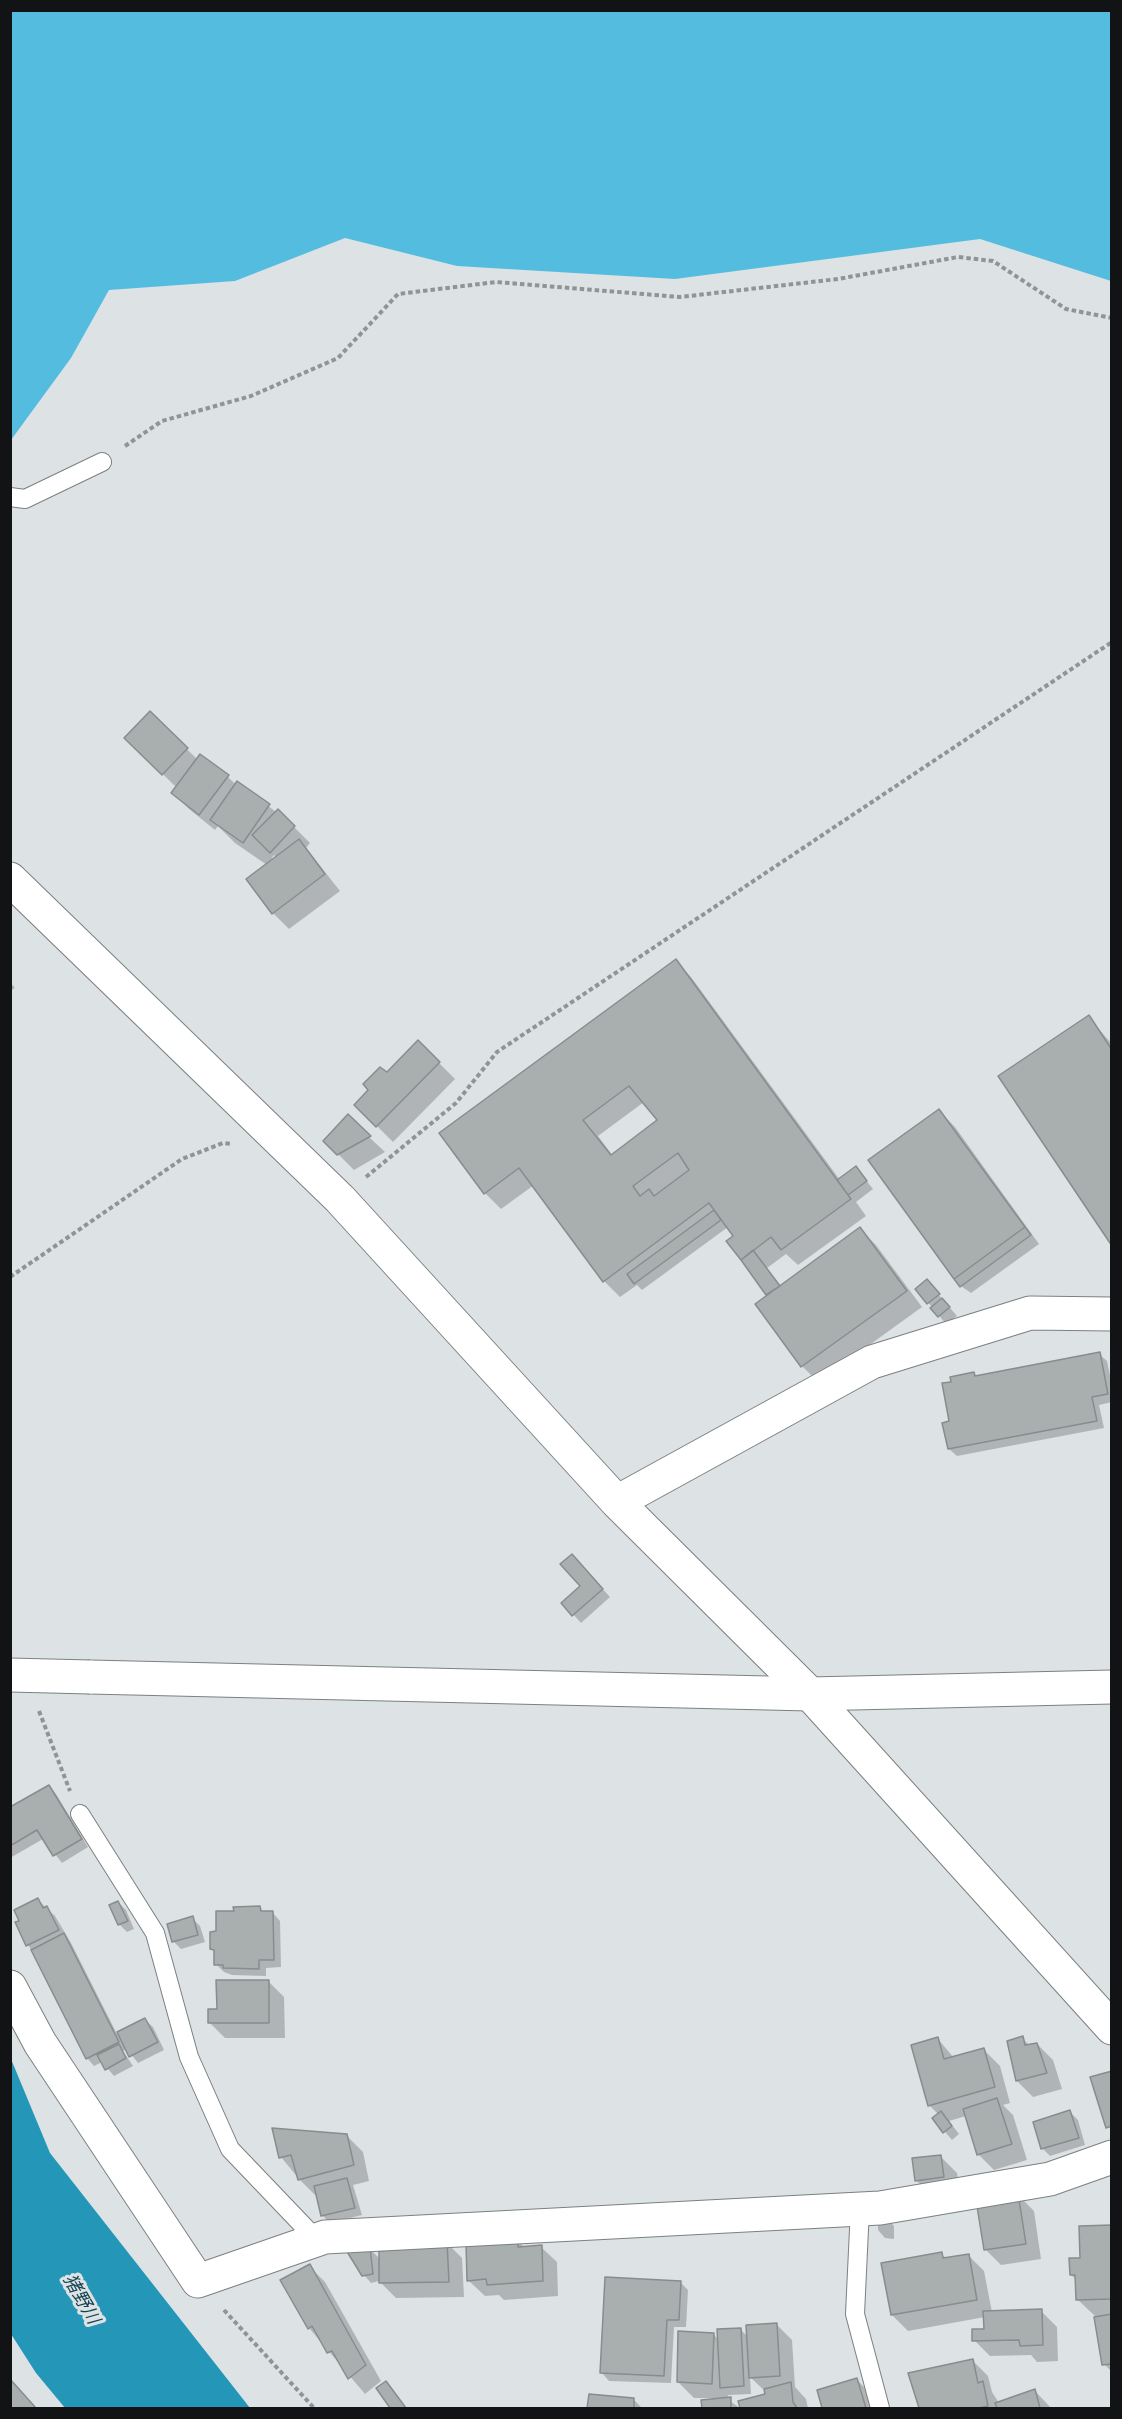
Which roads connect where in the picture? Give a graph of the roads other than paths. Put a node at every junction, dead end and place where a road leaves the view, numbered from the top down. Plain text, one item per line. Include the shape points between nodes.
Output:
1 (102, 462) road end
2 (10, 497) edge
3 (10, 879) edge
4 (1112, 1314) edge
5 (617, 1502) junction
6 (10, 1675) edge
7 (1112, 1687) edge
8 (810, 1694) junction
9 (80, 1814) road end
10 (10, 1987) edge
11 (1112, 2028) edge
12 (1112, 2157) edge
13 (860, 2208) junction
14 (316, 2240) junction
15 (880, 2409) edge

1 - 2 lane via 25,499
3 - 5 street via 340,1199
4 - 5 street via 1030,1313 872,1362
5 - 8 street
6 - 8 street, bridge
7 - 8 street
8 - 11 street
9 - 14 lane via 155,1933 189,2057 230,2149
10 - 14 street via 40,2043 198,2281
12 - 13 street via 1050,2179 880,2208
13 - 14 street via 325,2236
13 - 15 lane via 855,2314

